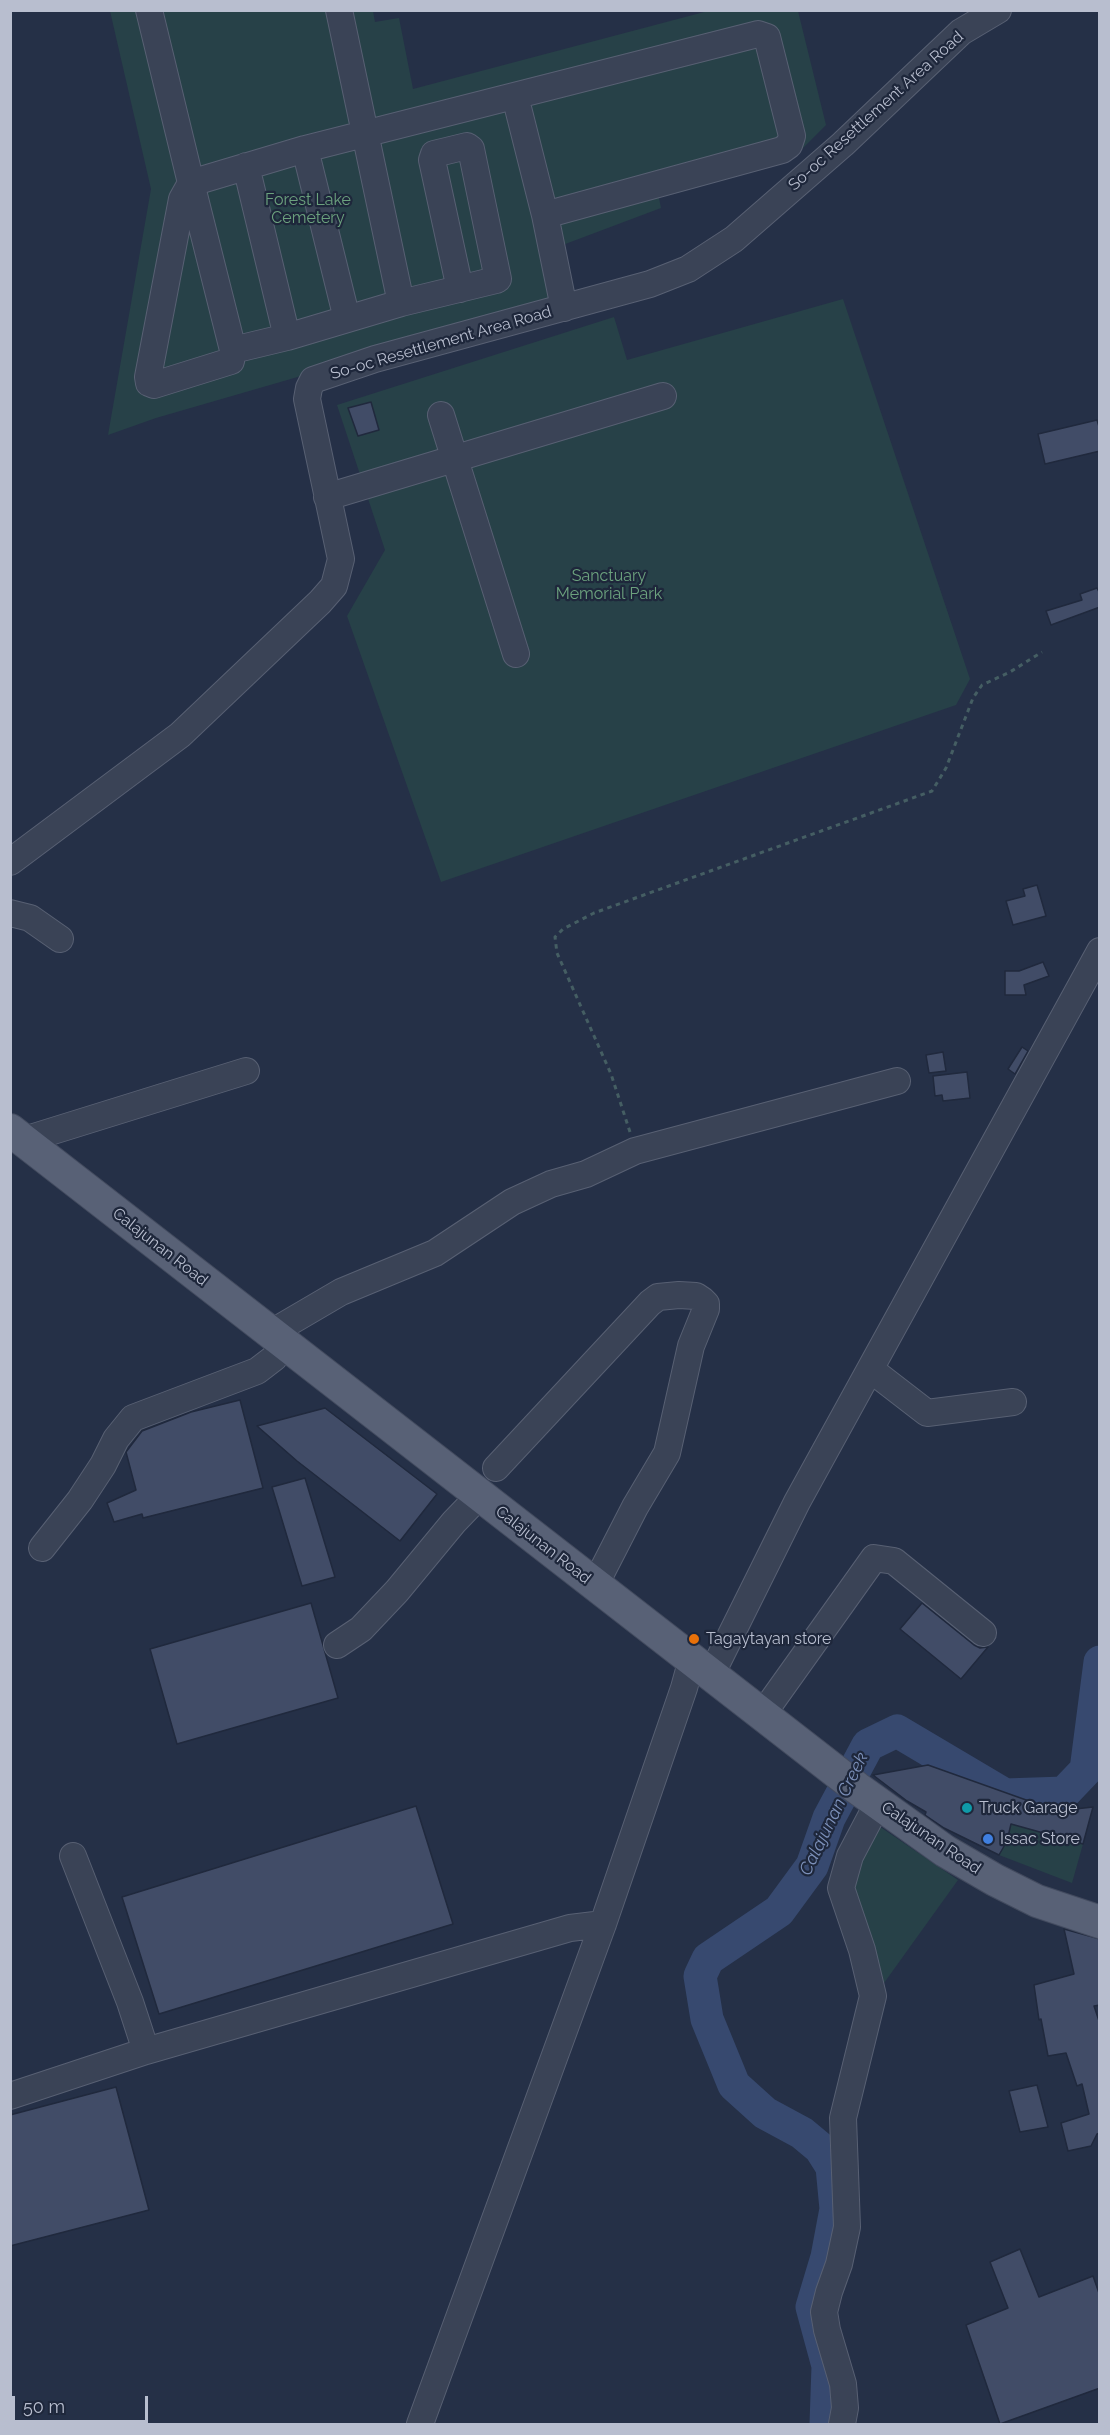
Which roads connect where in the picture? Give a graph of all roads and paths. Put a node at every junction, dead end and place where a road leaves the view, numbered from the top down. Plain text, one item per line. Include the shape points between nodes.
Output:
1 (149, 10) edge
2 (339, 10) edge
3 (998, 10) edge
4 (515, 96) junction
5 (364, 134) junction
6 (305, 149) junction
7 (246, 166) junction
8 (190, 183) junction
9 (545, 215) junction
10 (460, 289) junction
11 (401, 303) junction
12 (564, 308) junction
13 (347, 319) junction
14 (287, 337) junction
15 (233, 350) junction
16 (663, 396) dead end
17 (441, 415) dead end
18 (455, 459) junction
19 (327, 497) junction
20 (1042, 652) dead end
21 (516, 654) dead end
22 (10, 862) edge
23 (10, 913) edge
24 (60, 939) dead end
25 (1100, 951) edge
26 (246, 1071) dead end
27 (897, 1081) dead end
28 (17, 1135) edge
29 (635, 1151) junction
30 (277, 1338) junction
31 (870, 1369) junction
32 (1013, 1402) dead end
33 (496, 1468) dead end
34 (479, 1496) junction
35 (42, 1548) dead end
36 (595, 1585) junction
37 (983, 1633) dead end
38 (337, 1645) dead end
39 (702, 1667) junction
40 (762, 1715) junction
41 (867, 1796) junction
42 (74, 1856) dead end
43 (1100, 1922) edge
44 (603, 1924) junction
45 (146, 2051) junction
46 (10, 2096) edge
47 (420, 2424) edge
48 (842, 2424) edge

1 - 8 street
2 - 5 street
3 - 12 street, So-oc Resettlement Area Road via 961,32 843,144 711,255 650,284
4 - 5 street
4 - 9 street
4 - 9 street via 763,34 767,37 792,136 782,150
5 - 6 street
5 - 11 street
6 - 7 street
6 - 13 street
7 - 8 street
7 - 14 street
8 - 15 street
8 - 15 street via 182,199 149,383 154,385 231,361
9 - 12 street
10 - 10 street via 499,276 471,149 467,146 434,154 432,159
10 - 11 street
11 - 13 street
12 - 19 street, So-oc Resettlement Area Road via 375,359 313,380 307,399
13 - 14 street
14 - 15 street
16 - 18 street
17 - 18 street
18 - 19 street
18 - 21 street
19 - 22 street, So-oc Resettlement Area Road via 341,559 334,586 321,602 180,735
20 - 29 path via 982,685 932,791 594,913 555,937 557,953 611,1074
23 - 24 street via 30,918
25 - 31 street
26 - 28 street
27 - 29 street
28 - 30 main road, Calajunan Road
29 - 30 street via 512,1202 435,1253 341,1293
30 - 34 main road, Calajunan Road
30 - 35 street via 274,1358 257,1371 133,1418 116,1438 80,1500
31 - 32 street via 927,1413
31 - 39 street
33 - 36 street via 650,1303 679,1294 696,1296 706,1304 689,1354 667,1453
34 - 36 main road, Calajunan Road
34 - 38 street via 390,1599 361,1629
36 - 39 main road, Calajunan Road
37 - 40 street via 894,1561 874,1558
39 - 40 main road, Calajunan Road
39 - 44 street via 684,1688
40 - 41 main road, Calajunan Road
41 - 43 main road, Calajunan Road via 945,1851 995,1880 1037,1901
41 - 48 street via 842,1888 873,1996 843,2118 847,2227 824,2312 843,2384
42 - 45 street
44 - 45 street via 570,1928
44 - 47 street
45 - 46 street

